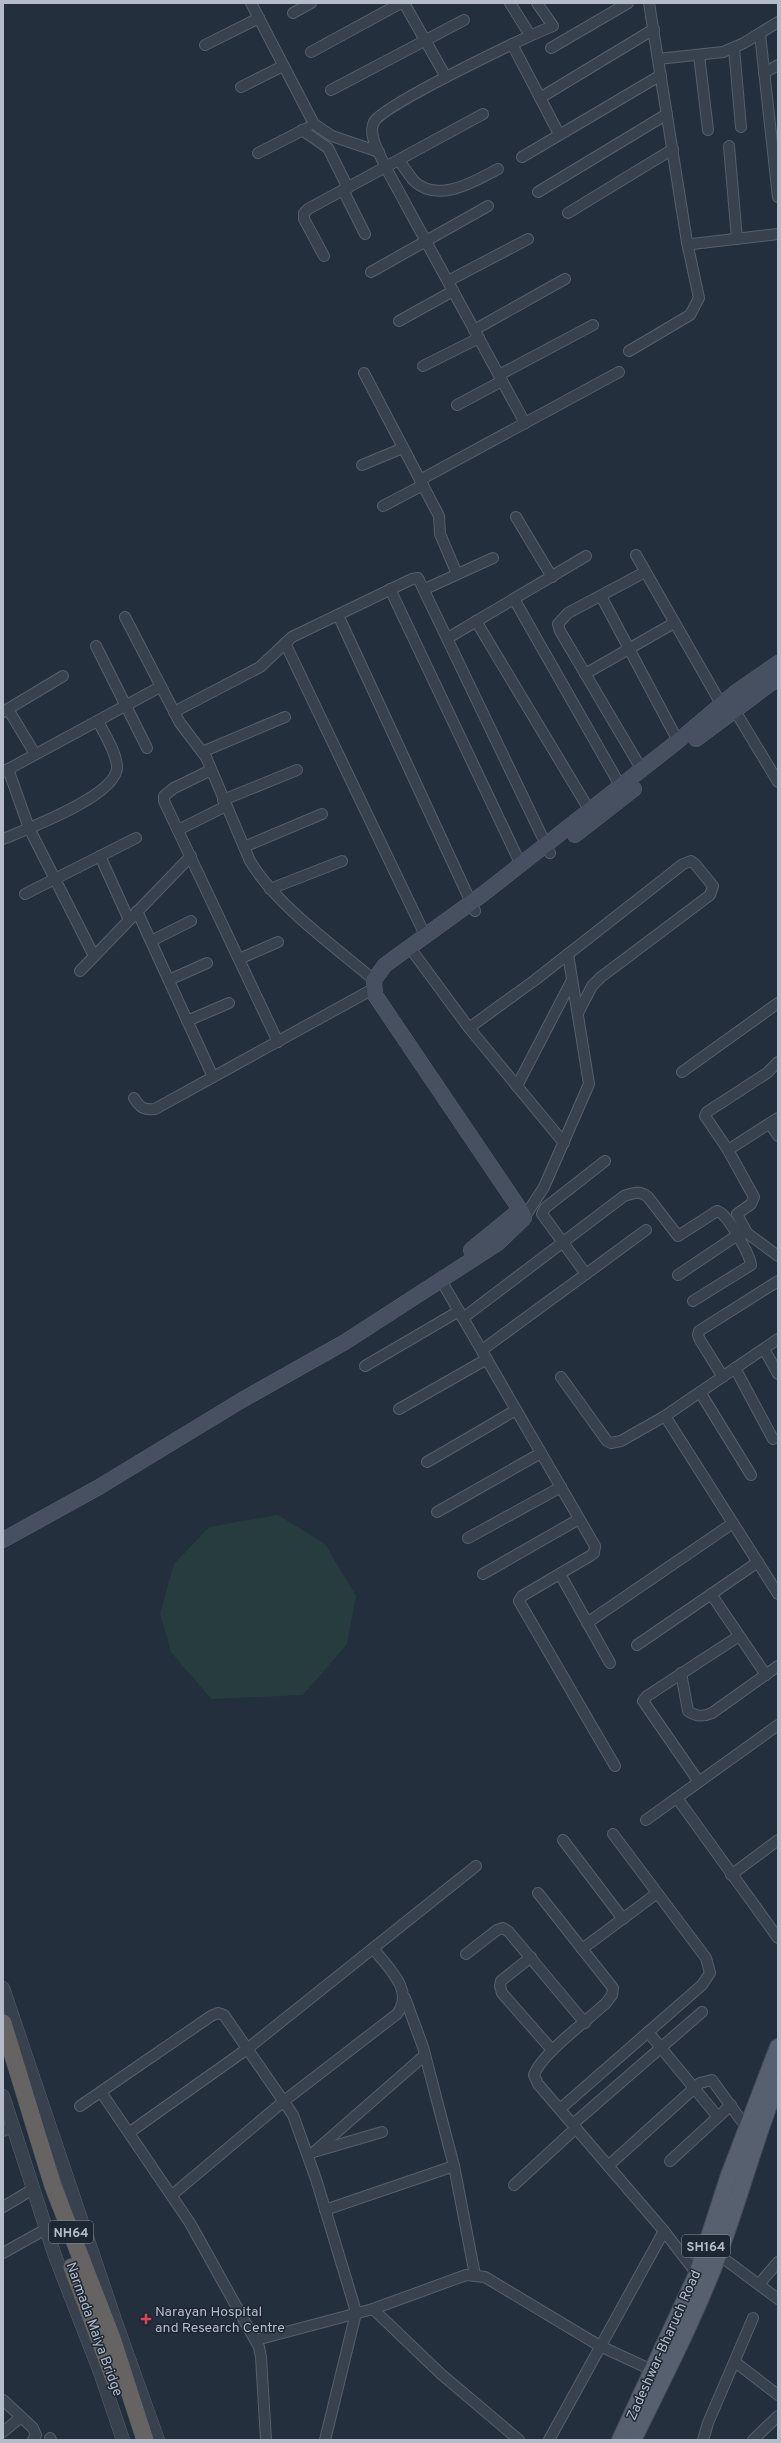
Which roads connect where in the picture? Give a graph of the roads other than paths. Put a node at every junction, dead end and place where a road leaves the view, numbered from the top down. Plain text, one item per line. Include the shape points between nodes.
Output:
1 (251, 3) edge
2 (311, 3) edge
3 (401, 3) edge
4 (404, 3) edge
5 (510, 3) edge
6 (537, 3) edge
7 (628, 3) edge
8 (649, 3) edge
9 (293, 13) dead end
10 (259, 18) junction
11 (464, 20) dead end
12 (778, 22) edge
13 (654, 29) junction
14 (760, 34) junction
15 (530, 35) junction
16 (425, 41) junction
17 (512, 44) junction
18 (205, 46) dead end
19 (552, 48) dead end
20 (734, 48) junction
21 (311, 52) dead end
22 (699, 55) junction
23 (658, 59) junction
24 (778, 65) edge
25 (284, 66) junction
26 (764, 73) junction
27 (661, 75) junction
28 (446, 78) junction
29 (241, 86) dead end
30 (330, 90) dead end
31 (540, 98) junction
32 (483, 114) dead end
33 (667, 114) junction
34 (314, 124) junction
35 (741, 127) dead end
36 (302, 130) junction
37 (708, 130) dead end
38 (559, 134) junction
39 (729, 146) dead end
40 (673, 149) junction
41 (380, 152) junction
42 (258, 153) dead end
43 (522, 156) dead end
44 (399, 161) junction
45 (386, 168) junction
46 (498, 168) dead end
47 (345, 189) junction
48 (538, 192) dead end
49 (778, 198) edge
50 (488, 206) dead end
51 (568, 213) dead end
52 (365, 234) dead end
53 (778, 234) edge
54 (528, 239) dead end
55 (737, 239) junction
56 (426, 242) junction
57 (687, 242) junction
58 (324, 256) dead end
59 (371, 272) dead end
60 (565, 279) dead end
61 (448, 281) junction
62 (453, 291) junction
63 (399, 321) dead end
64 (593, 325) dead end
65 (477, 334) junction
66 (629, 352) dead end
67 (423, 366) dead end
68 (619, 372) dead end
69 (364, 373) dead end
70 (500, 378) junction
71 (457, 405) dead end
72 (525, 423) junction
73 (404, 448) junction
74 (362, 465) dead end
75 (422, 482) junction
76 (383, 506) dead end
77 (516, 517) dead end
78 (636, 555) dead end
79 (586, 556) dead end
80 (493, 558) dead end
81 (645, 572) junction
82 (457, 574) junction
83 (552, 577) junction
84 (390, 589) junction
85 (425, 589) junction
86 (601, 596) junction
87 (514, 599) junction
88 (338, 615) junction
89 (125, 617) dead end
90 (476, 621) junction
91 (674, 623) junction
92 (448, 638) junction
93 (285, 642) junction
94 (96, 646) dead end
95 (630, 648) junction
96 (778, 663) edge
97 (585, 674) junction
98 (63, 676) dead end
99 (778, 678) edge
100 (160, 687) junction
101 (125, 706) junction
102 (727, 709) junction
103 (6, 710) edge
104 (174, 712) junction
105 (285, 717) dead end
106 (98, 720) junction
107 (678, 741) junction
108 (146, 748) dead end
109 (202, 752) junction
110 (35, 754) junction
111 (6, 770) edge
112 (211, 770) junction
113 (296, 770) dead end
114 (642, 770) junction
115 (778, 782) edge
116 (621, 786) junction
117 (224, 803) junction
118 (590, 811) junction
119 (322, 814) dead end
120 (30, 828) junction
121 (178, 830) junction
122 (136, 838) dead end
123 (3, 839) edge
124 (244, 847) junction
125 (548, 849) junction
126 (100, 856) junction
127 (191, 856) junction
128 (342, 861) dead end
129 (521, 865) junction
130 (55, 878) junction
131 (270, 888) junction
132 (25, 894) dead end
133 (473, 907) junction
134 (137, 911) junction
135 (129, 920) junction
136 (191, 921) dead end
137 (425, 935) junction
138 (151, 941) junction
139 (278, 942) dead end
140 (413, 952) junction
141 (568, 954) junction
142 (94, 956) junction
143 (239, 959) junction
144 (207, 963) dead end
145 (386, 965) junction
146 (80, 970) dead end
147 (169, 980) junction
148 (572, 980) junction
149 (374, 984) junction
150 (229, 1003) dead end
151 (778, 1003) edge
152 (578, 1013) junction
153 (187, 1021) junction
154 (469, 1028) junction
155 (278, 1042) junction
156 (778, 1062) edge
157 (682, 1072) dead end
158 (213, 1077) junction
159 (517, 1086) junction
160 (134, 1098) dead end
161 (774, 1121) edge
162 (778, 1136) edge
163 (564, 1143) junction
164 (728, 1150) junction
165 (605, 1160) dead end
166 (522, 1214) junction
167 (646, 1230) dead end
168 (742, 1234) junction
169 (562, 1243) junction
170 (778, 1256) edge
171 (586, 1274) junction
172 (678, 1275) dead end
173 (778, 1281) edge
174 (442, 1282) junction
175 (694, 1301) dead end
176 (461, 1314) junction
177 (778, 1339) edge
178 (764, 1349) junction
179 (484, 1355) junction
180 (365, 1366) dead end
181 (735, 1368) junction
182 (778, 1374) edge
183 (561, 1377) dead end
184 (723, 1377) junction
185 (700, 1392) junction
186 (399, 1409) dead end
187 (516, 1410) junction
188 (665, 1416) junction
189 (773, 1439) dead end
190 (541, 1453) junction
191 (427, 1462) dead end
192 (751, 1475) dead end
193 (561, 1487) junction
194 (437, 1512) dead end
195 (579, 1519) junction
196 (733, 1523) junction
197 (3, 1530) edge
198 (468, 1538) dead end
199 (3, 1540) edge
200 (758, 1562) junction
201 (483, 1574) dead end
202 (560, 1574) junction
203 (711, 1594) junction
204 (778, 1594) edge
205 (587, 1623) junction
206 (739, 1636) junction
207 (637, 1644) dead end
208 (610, 1663) dead end
209 (778, 1666) edge
210 (681, 1673) junction
211 (766, 1675) junction
212 (778, 1726) edge
213 (615, 1766) dead end
214 (699, 1782) junction
215 (677, 1798) junction
216 (646, 1820) dead end
217 (613, 1834) dead end
218 (563, 1840) dead end
219 (778, 1840) edge
220 (476, 1866) dead end
221 (731, 1875) junction
222 (538, 1893) dead end
223 (656, 1894) junction
224 (623, 1919) junction
225 (778, 1938) edge
226 (373, 1948) junction
227 (582, 1949) junction
228 (466, 1954) dead end
229 (531, 1957) junction
230 (3, 1988) edge
231 (405, 1998) junction
232 (702, 2012) dead end
233 (3, 2023) edge
234 (585, 2023) junction
235 (648, 2032) junction
236 (778, 2047) edge
237 (660, 2048) junction
238 (247, 2049) junction
239 (552, 2050) junction
240 (425, 2055) junction
241 (3, 2059) edge
242 (778, 2081) edge
243 (694, 2088) junction
244 (101, 2092) junction
245 (3, 2096) edge
246 (284, 2101) junction
247 (731, 2105) junction
248 (80, 2106) dead end
249 (560, 2109) junction
250 (718, 2117) junction
251 (574, 2126) junction
252 (746, 2127) junction
253 (8, 2129) edge
254 (130, 2132) junction
255 (382, 2132) dead end
256 (310, 2152) junction
257 (670, 2161) dead end
258 (454, 2166) junction
259 (608, 2166) junction
260 (514, 2185) dead end
261 (33, 2189) junction
262 (172, 2195) junction
263 (3, 2207) edge
264 (325, 2210) junction
265 (46, 2229) junction
266 (664, 2231) junction
267 (712, 2250) junction
268 (3, 2253) edge
269 (778, 2262) edge
270 (697, 2274) junction
271 (475, 2275) junction
272 (760, 2283) junction
273 (778, 2299) edge
274 (373, 2309) junction
275 (356, 2313) junction
276 (753, 2318) dead end
277 (256, 2340) junction
278 (600, 2346) junction
279 (735, 2362) junction
280 (654, 2371) junction
281 (778, 2395) edge
282 (3, 2400) edge
283 (778, 2416) edge
284 (21, 2417) junction
285 (3, 2432) edge
286 (33, 2440) edge
287 (123, 2440) edge
288 (135, 2440) edge
289 (145, 2440) edge
290 (158, 2440) edge
291 (266, 2440) edge
292 (326, 2440) edge
293 (519, 2440) edge
294 (549, 2440) edge
295 (620, 2440) edge
296 (633, 2440) edge
297 (704, 2440) edge
298 (753, 2440) edge

1 - 10 street
2 - 9 street
3 - 21 street
4 - 16 street
5 - 15 street
6 - 15 street via 553,26
7 - 19 street
8 - 13 street
10 - 18 street
10 - 25 street
11 - 16 street
12 - 14 street
13 - 23 street
13 - 31 street
14 - 20 street
14 - 26 street
15 - 17 street
16 - 28 street
16 - 30 street
17 - 28 street
17 - 31 street
20 - 22 street
20 - 35 street
22 - 23 street
22 - 37 street
23 - 27 street
24 - 26 street
25 - 29 street
25 - 34 street
26 - 49 street
27 - 33 street
27 - 38 street
28 - 41 street via 378,117 373,123 372,135
31 - 38 street
32 - 44 street
33 - 40 street
33 - 48 street
34 - 36 street
34 - 41 street via 332,136
36 - 42 street
36 - 47 street via 328,148
38 - 43 street
39 - 55 street
40 - 51 street
40 - 57 street
41 - 45 street
44 - 45 street
44 - 46 street via 415,182 430,190 454,190
45 - 47 street
45 - 56 street
47 - 52 street
47 - 58 street via 304,213 304,219
50 - 56 street
53 - 55 street
54 - 61 street
55 - 57 street via 692,244
56 - 59 street
56 - 61 street
57 - 66 street via 699,298 696,308 690,315
60 - 65 street
61 - 62 street
62 - 63 street
62 - 65 street
64 - 70 street
65 - 67 street
65 - 70 street
68 - 72 street
69 - 73 street
70 - 71 street
70 - 72 street
72 - 75 street
73 - 74 street
73 - 75 street
75 - 76 street
75 - 82 street via 439,516 440,534
77 - 83 street
78 - 81 street
79 - 83 street
80 - 82 street
81 - 86 street
81 - 91 street
82 - 85 street
83 - 87 street
84 - 85 street via 415,577 421,580
84 - 88 street
84 - 129 street
85 - 92 street
86 - 95 street
86 - 97 street via 568,613 558,624
87 - 90 street
87 - 116 street
88 - 93 street
88 - 133 street
89 - 100 street
90 - 92 street
90 - 118 street
91 - 95 street
91 - 102 street
92 - 125 street
93 - 104 street via 260,666
93 - 137 street
94 - 101 street
95 - 97 street
95 - 107 street
96 - 102 main road
97 - 114 street
98 - 103 street
99 - 102 main road
100 - 101 street
100 - 104 street
101 - 106 street
101 - 108 street
102 - 107 main road
102 - 115 street
102 - 125 main road via 602,816
103 - 110 street
104 - 109 street
105 - 109 street
106 - 110 street
106 - 120 street via 117,766 109,786
107 - 114 main road
109 - 112 street
110 - 111 street
111 - 120 street
112 - 117 street
112 - 121 street via 174,788 164,796
113 - 117 street
114 - 116 main road
116 - 118 main road
117 - 121 street
117 - 124 street
118 - 125 main road
119 - 124 street
120 - 123 street
120 - 130 street
121 - 127 street
122 - 126 street
124 - 131 street via 259,876
125 - 129 main road
125 - 133 main road
126 - 130 street
126 - 135 street
127 - 134 street
127 - 143 street
128 - 131 street
129 - 133 main road
130 - 132 street
130 - 142 street
131 - 149 street
133 - 137 main road
133 - 140 main road via 452,928
134 - 135 street
134 - 138 street
135 - 142 street
136 - 138 street
137 - 145 main road
138 - 147 street
139 - 143 street
140 - 145 main road
140 - 154 street
141 - 148 street
141 - 152 street via 688,862 695,864 713,886 710,895 601,977 588,993
141 - 154 street
142 - 146 street
143 - 155 street
144 - 147 street
145 - 149 main road
147 - 153 street
148 - 152 street
148 - 159 street
149 - 155 street
149 - 166 main road via 375,995
150 - 153 street
151 - 157 street
152 - 163 street via 588,1084
153 - 158 street
154 - 159 street
155 - 158 street
156 - 164 street via 767,1073 707,1112 705,1116 708,1122
158 - 160 street via 155,1109 139,1107
159 - 163 street
161 - 162 street
161 - 164 street
163 - 166 street via 544,1187
164 - 168 street via 754,1196 751,1204 737,1214
165 - 169 street via 545,1208 542,1214 544,1219
166 - 174 main road via 498,1243
166 - 197 main road via 438,1275 347,1331 95,1480
167 - 171 street
168 - 169 street via 724,1214 717,1211 678,1236 648,1197 643,1193 634,1193 624,1196
168 - 170 street
168 - 172 street
168 - 175 street via 751,1265
169 - 171 street
169 - 176 street
171 - 179 street
173 - 184 street via 699,1331 700,1340
174 - 176 street
174 - 199 main road via 99,1487
176 - 179 street
176 - 180 street
177 - 178 street
178 - 181 street
178 - 182 street
179 - 186 street
179 - 187 street
181 - 184 street
181 - 189 street
183 - 188 street via 606,1441 611,1443 621,1441
184 - 185 street
185 - 188 street
185 - 192 street
187 - 190 street
187 - 191 street
188 - 196 street
190 - 193 street
190 - 194 street
193 - 195 street
193 - 198 street
195 - 201 street
195 - 202 street via 595,1546 594,1553
196 - 200 street
196 - 205 street
200 - 203 street
200 - 204 street
202 - 205 street
202 - 213 street via 519,1600
203 - 206 street
203 - 207 street
205 - 208 street
206 - 210 street
206 - 211 street
209 - 211 street
210 - 211 street via 688,1711 702,1716 712,1713
210 - 214 street via 647,1696 644,1701
212 - 214 street
214 - 215 street
215 - 216 street
215 - 221 street
217 - 223 street
218 - 224 street
219 - 221 street
220 - 226 street
221 - 225 street
222 - 227 street
223 - 224 street
223 - 235 street via 702,1954 710,1973 702,1985
224 - 227 street
226 - 231 street via 404,1990
226 - 238 street
227 - 234 street via 614,1988 612,1995
228 - 229 street via 503,1928
229 - 234 street
229 - 239 street via 501,1981 500,1986 502,1993
230 - 290 street via 112,2313
231 - 240 street via 416,2023
231 - 246 street via 397,2014
232 - 237 street
233 - 289 highway, NH64 via 53,2186 112,2338
234 - 239 street
235 - 237 street
235 - 249 street
236 - 252 main road, Zadeshwar-Bharuch Road / SH164
237 - 243 street
237 - 251 street
238 - 244 street via 224,2015 218,2013
238 - 246 street
238 - 254 street
239 - 249 street via 536,2067 534,2075 538,2084
240 - 256 street
240 - 258 street
241 - 288 highway, Narmada Maiya Bridge / NH64 via 36,2171
242 - 267 main road, Zadeshwar-Bharuch Road / SH164
243 - 247 street via 700,2083 712,2080
243 - 250 street
243 - 259 street
244 - 248 street
244 - 254 street
245 - 253 street, NH64
246 - 256 street
246 - 262 street
247 - 250 street
247 - 252 street
249 - 251 street
250 - 257 street
251 - 259 street
251 - 260 street
252 - 267 main road, Zadeshwar-Bharuch Road / SH164
253 - 261 street, NH64
254 - 262 street
255 - 256 street
256 - 264 street
258 - 264 street
258 - 271 street
259 - 266 street
261 - 263 street
261 - 265 street, NH64
262 - 277 street
264 - 275 street
265 - 268 street
265 - 287 street, NH64
266 - 270 street
266 - 278 street
267 - 270 main road, Zadeshwar-Bharuch Road / SH164
267 - 272 street
267 - 296 main road, Zadeshwar-Bharuch Road / SH164 via 684,2338
269 - 272 street
270 - 280 main road, Zadeshwar-Bharuch Road / SH164
271 - 274 street via 466,2275
271 - 278 street via 485,2277
272 - 273 street
274 - 275 street
274 - 293 street via 441,2374
275 - 277 street
275 - 292 street
276 - 279 street
277 - 291 street via 262,2357
278 - 280 street
278 - 294 street
279 - 281 street
279 - 297 street via 708,2423
280 - 295 main road, Zadeshwar-Bharuch Road / SH164
282 - 284 street
283 - 298 street
284 - 285 street
284 - 286 street via 36,2432

